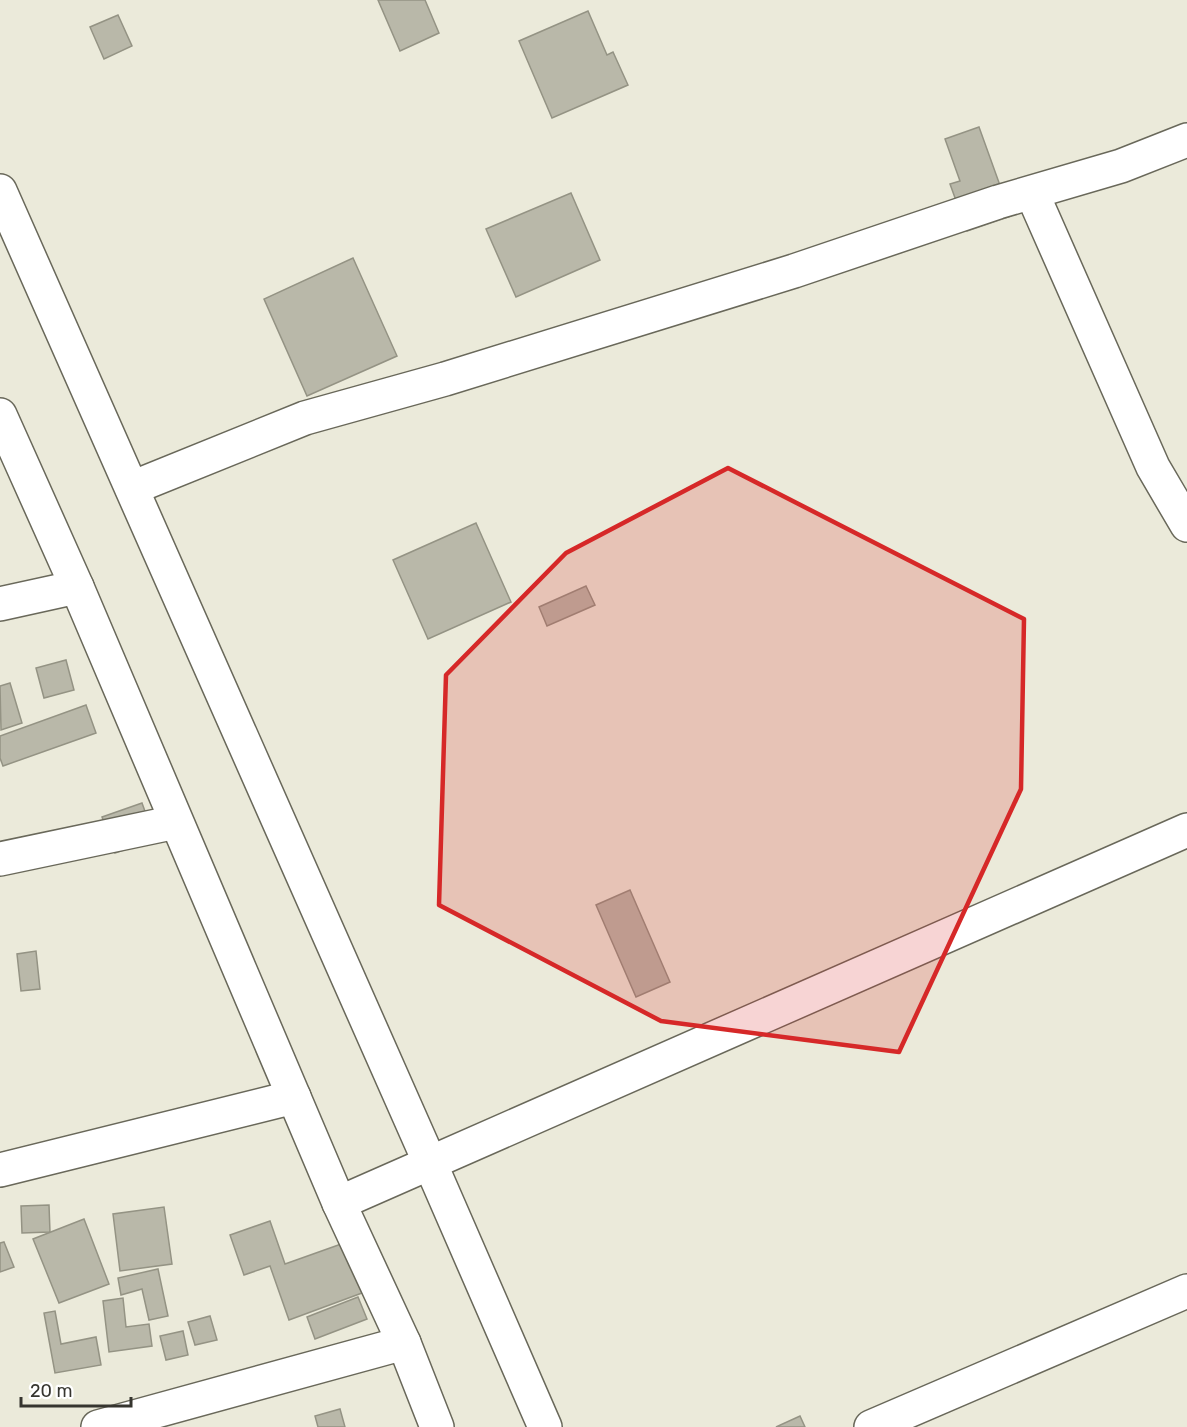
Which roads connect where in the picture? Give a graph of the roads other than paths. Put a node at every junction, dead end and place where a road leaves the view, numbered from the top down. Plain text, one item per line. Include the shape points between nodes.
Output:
1 (1187, 140) edge
2 (0, 191) edge
3 (1032, 193) junction
4 (0, 415) edge
5 (132, 488) junction
6 (1187, 525) edge
7 (77, 588) junction
8 (0, 604) edge
9 (176, 822) junction
10 (1187, 830) edge
11 (0, 859) edge
12 (294, 1097) junction
13 (430, 1163) junction
14 (0, 1170) edge
15 (339, 1203) junction
16 (1187, 1291) edge
17 (404, 1343) junction
18 (98, 1427) edge
19 (437, 1427) edge
20 (545, 1427) edge
21 (871, 1427) edge

1 - 3 street via 1121,166
2 - 5 street
3 - 5 street via 783,275 305,418
3 - 6 street via 1153,467
4 - 7 street
5 - 13 street
7 - 8 street
7 - 9 street
9 - 11 street
9 - 12 street
10 - 13 street
12 - 14 street
12 - 15 street
13 - 15 street
13 - 20 street
15 - 17 street
16 - 21 street
17 - 18 street
17 - 19 street

